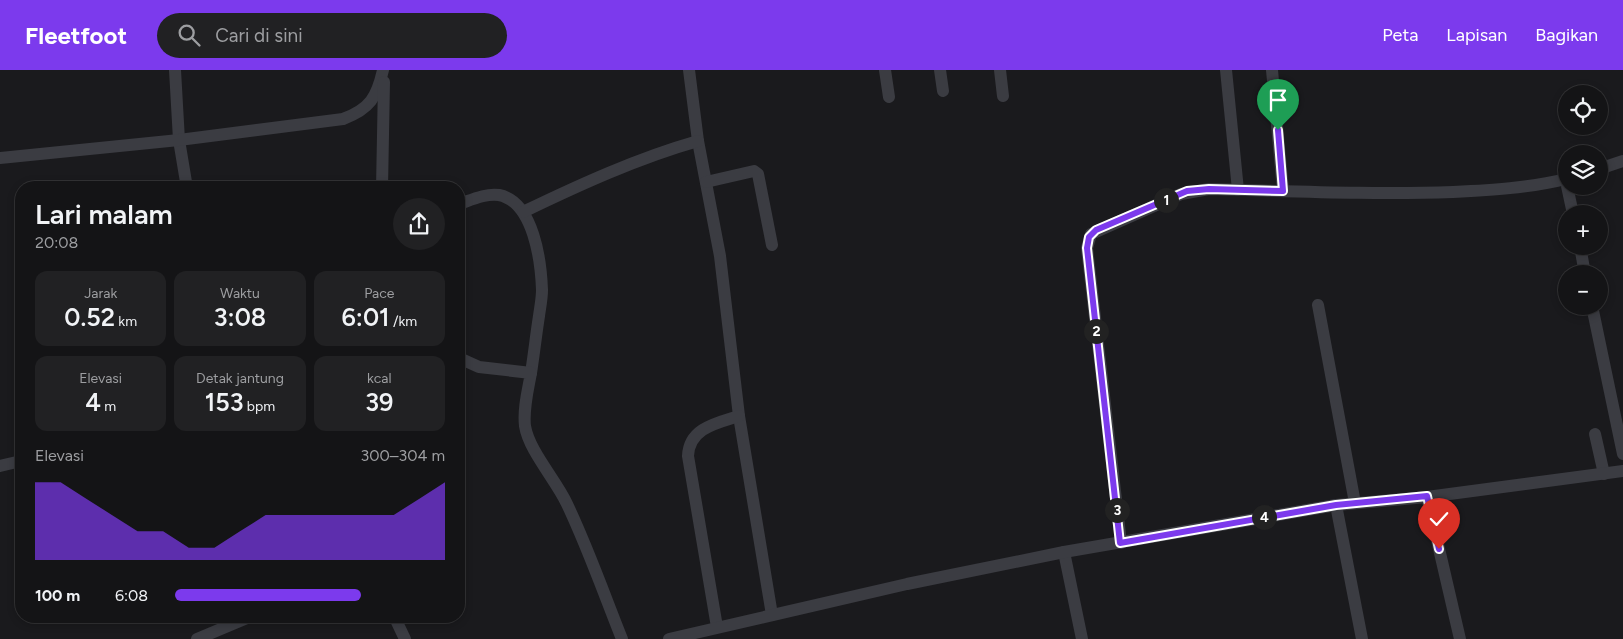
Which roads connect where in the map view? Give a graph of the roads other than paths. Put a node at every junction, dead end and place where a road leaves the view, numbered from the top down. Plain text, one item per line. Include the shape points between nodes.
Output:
1 (175, 70) edge
2 (384, 70) edge
3 (689, 70) edge
4 (885, 70) edge
5 (940, 70) edge
6 (1000, 70) edge
7 (1226, 70) edge
8 (1272, 70) edge
9 (943, 92) dead end
10 (1003, 96) dead end
11 (888, 97) dead end
12 (178, 140) junction
13 (698, 142) junction
14 (0, 158) edge
15 (1623, 161) edge
16 (1608, 166) edge
17 (186, 181) edge
18 (382, 181) edge
19 (1558, 181) edge
20 (706, 182) junction
21 (1238, 190) junction
22 (1283, 191) junction
23 (465, 202) edge
24 (523, 212) junction
25 (772, 245) dead end
26 (1318, 305) dead end
27 (1595, 315) edge
28 (465, 361) edge
29 (531, 373) junction
30 (1617, 395) edge
31 (740, 416) junction
32 (1595, 434) dead end
33 (1623, 454) edge
34 (15, 462) edge
35 (0, 466) edge
36 (1623, 471) edge
37 (1604, 474) junction
38 (1427, 496) junction
39 (1355, 503) junction
40 (1336, 505) junction
41 (1120, 543) junction
42 (1064, 552) junction
43 (772, 615) junction
44 (235, 623) edge
45 (397, 623) edge
46 (717, 627) junction
47 (197, 639) edge
48 (405, 639) edge
49 (622, 639) edge
50 (669, 639) edge
51 (1082, 639) edge
52 (1362, 639) edge
53 (1460, 639) edge

1 - 12 street
2 - 12 street via 378,91 364,108 343,119
2 - 18 street
3 - 13 street
4 - 11 street
5 - 9 street
6 - 10 street
7 - 21 street
8 - 22 street
12 - 14 street
12 - 17 street
13 - 20 street
13 - 24 street via 674,148 601,177
15 - 16 street
19 - 22 street via 1493,190 1414,194
20 - 25 street via 754,171 758,174
20 - 31 street via 720,256
21 - 22 street
21 - 41 street via 1187,191 1096,230 1089,237 1087,248
23 - 24 street via 498,195 511,199
24 - 29 street via 535,238 542,291
26 - 39 street
27 - 30 street
28 - 29 street via 479,367
29 - 49 street via 525,408 525,426 530,442 566,503
30 - 33 street
31 - 43 street
31 - 46 street via 701,430 688,446
32 - 37 street
34 - 35 street
36 - 37 street
37 - 38 street
38 - 39 street
38 - 53 street
39 - 40 street
40 - 41 street
40 - 52 street
41 - 42 street
42 - 43 street
42 - 51 street
43 - 46 street
44 - 47 street
45 - 48 street
46 - 50 street

